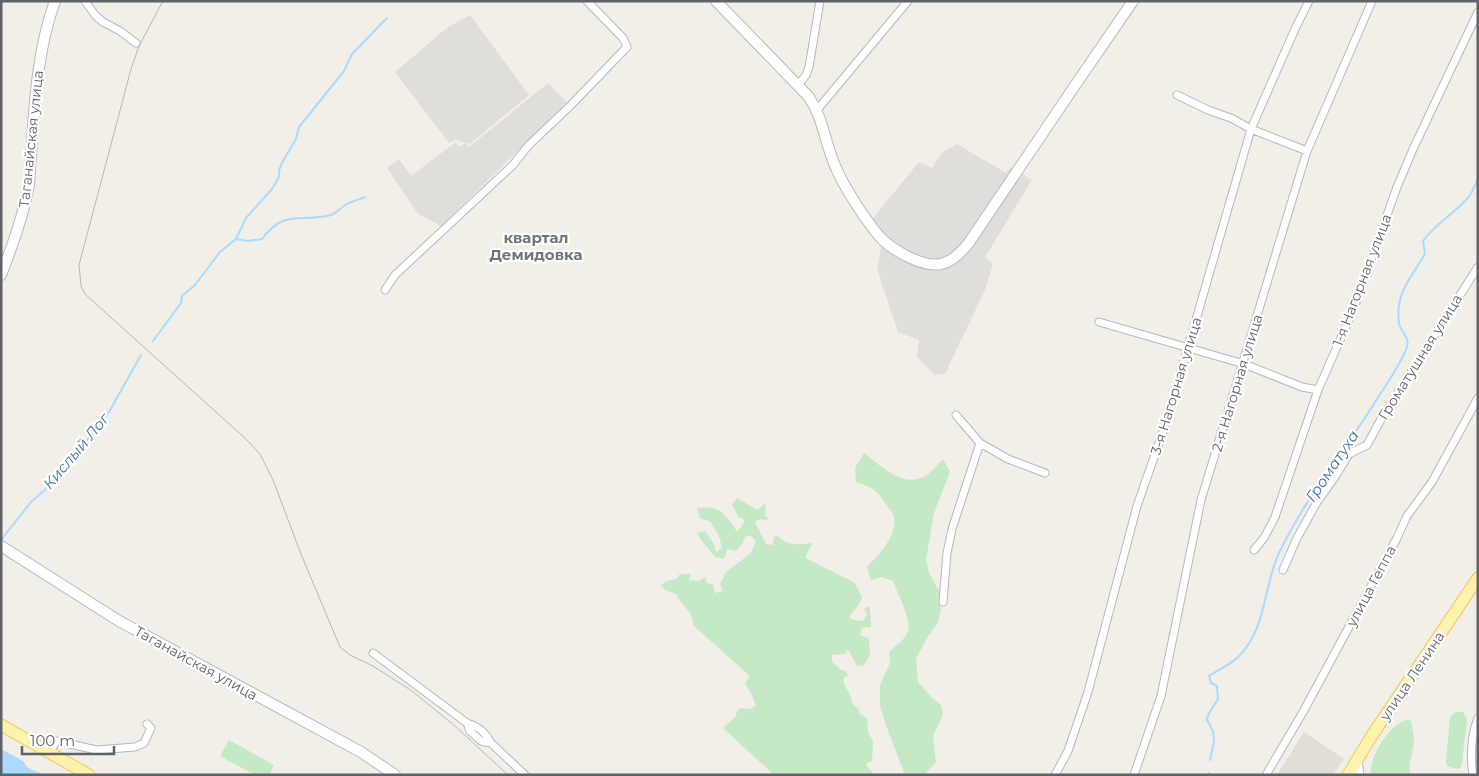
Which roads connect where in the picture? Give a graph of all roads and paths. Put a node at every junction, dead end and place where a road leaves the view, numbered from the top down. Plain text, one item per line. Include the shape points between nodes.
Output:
1 (55, 1) edge
2 (86, 1) edge
3 (587, 1) edge
4 (716, 1) edge
5 (820, 1) edge
6 (908, 1) edge
7 (1133, 1) edge
8 (1309, 1) edge
9 (1372, 1) edge
10 (1478, 12) edge
11 (136, 44) dead end
12 (798, 85) junction
13 (1177, 95) dead end
14 (818, 110) junction
15 (1251, 129) junction
16 (1307, 151) junction
17 (1478, 267) edge
18 (1, 275) edge
19 (385, 290) dead end
20 (1099, 322) dead end
21 (1189, 349) junction
22 (1244, 364) junction
23 (1318, 390) junction
24 (1478, 398) edge
25 (956, 414) dead end
26 (980, 443) junction
27 (1045, 473) dead end
28 (1, 546) edge
29 (1254, 550) dead end
30 (1283, 570) dead end
31 (1478, 578) edge
32 (943, 602) dead end
33 (373, 653) dead end
34 (1478, 718) edge
35 (147, 724) dead end
36 (1, 725) edge
37 (49, 752) junction
38 (1357, 759) junction
39 (89, 775) edge
40 (395, 775) edge
41 (525, 775) edge
42 (1055, 775) edge
43 (1134, 775) edge
44 (1266, 775) edge
45 (1348, 775) edge
46 (1360, 775) edge
47 (1473, 775) edge

1 - 18 main road, Таганайская улица via 41,54 29,184 21,223
2 - 11 street via 95,16
3 - 19 street via 623,38 627,47 513,165 395,275
4 - 12 main road
5 - 12 street via 809,66
6 - 14 street
7 - 14 main road via 977,232 950,261 928,265 904,254 880,237 837,170
8 - 15 street, 3-я Нагорная улица
9 - 16 street, 2-я Нагорная улица
10 - 23 street, 1-я Нагорная улица via 1397,187 1354,308
12 - 14 main road
13 - 15 street
15 - 16 street
15 - 21 street, 3-я Нагорная улица
16 - 22 street, 2-я Нагорная улица
17 - 30 street, Громатушная улица via 1367,445 1348,454 1317,502
20 - 21 street
21 - 22 street
21 - 42 street, 3-я Нагорная улица via 1137,506 1088,692 1068,751
22 - 23 street
22 - 43 street, 2-я Нагорная улица via 1201,500 1161,696
23 - 29 street, 1-я Нагорная улица via 1275,517
24 - 44 street, улица Геппа via 1432,482 1407,516
25 - 26 street
26 - 27 street via 1008,459
26 - 32 street via 952,529
28 - 40 main road, Таганайская улица via 119,621 362,752
31 - 38 main road, улица Ленина
33 - 41 street via 467,724 481,741 491,743
34 - 47 street via 1473,730
35 - 37 street via 151,728 144,742 135,747 96,750 57,741
36 - 37 main road
37 - 39 main road
38 - 45 main road, улица Ленина
38 - 46 street

